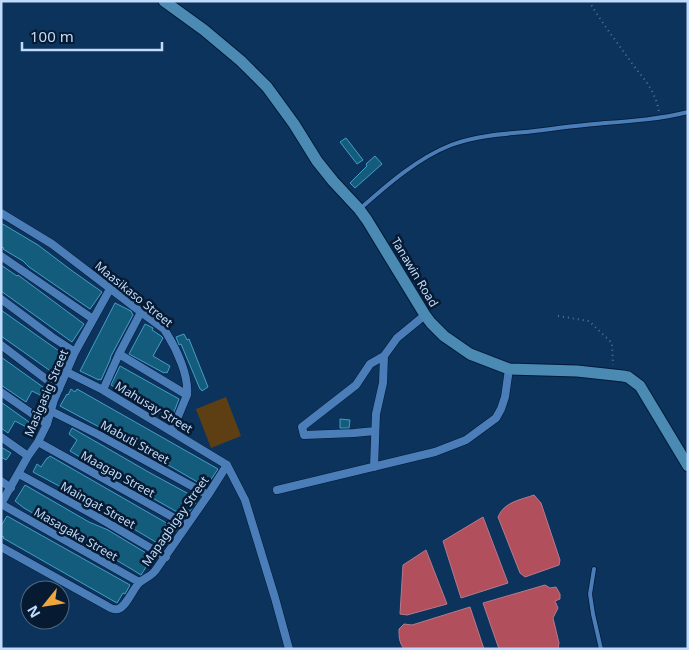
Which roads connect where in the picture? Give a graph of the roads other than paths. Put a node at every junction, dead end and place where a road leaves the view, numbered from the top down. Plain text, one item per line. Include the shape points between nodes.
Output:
1 (164, 1) edge
2 (688, 112) edge
3 (359, 209) junction
4 (1, 214) edge
5 (1, 256) edge
6 (110, 288) junction
7 (1, 299) edge
8 (141, 312) junction
9 (425, 315) junction
10 (93, 319) junction
11 (1, 345) edge
12 (75, 352) junction
13 (119, 354) junction
14 (384, 356) junction
15 (509, 369) junction
16 (67, 372) junction
17 (59, 389) junction
18 (103, 390) junction
19 (1, 392) edge
20 (188, 395) junction
21 (51, 411) junction
22 (47, 424) junction
23 (172, 431) junction
24 (375, 431) junction
25 (1, 437) edge
26 (38, 442) junction
27 (28, 456) junction
28 (227, 465) junction
29 (688, 466) edge
30 (374, 467) junction
31 (19, 474) junction
32 (1, 481) edge
33 (11, 488) junction
34 (277, 490) dead end
35 (208, 495) junction
36 (1, 504) edge
37 (187, 525) junction
38 (1, 547) edge
39 (166, 557) junction
40 (594, 569) dead end
41 (140, 582) junction
42 (289, 649) edge
43 (601, 649) edge

1 - 3 street, Tanawin Road via 204,30 267,87 317,161
2 - 3 lane via 464,140 404,172
3 - 9 street, Tanawin Road
4 - 6 street, Maasikaso Street via 52,244
5 - 10 street
6 - 8 street, Maasikaso Street
6 - 10 street, Masigasig Street
7 - 12 street
8 - 13 street
8 - 20 street, Maasikaso Street via 170,338 184,371
9 - 14 street via 397,338
9 - 15 street, Tanawin Road via 444,336 470,354
10 - 12 street, Masigasig Street
11 - 17 street
12 - 16 street, Masigasig Street
13 - 18 street
13 - 20 street
14 - 24 street
14 - 24 street via 370,364 356,385 302,427 304,435
15 - 29 street, Tanawin Road via 577,371 628,377 640,386
15 - 30 street via 501,409 496,418 478,432 435,452
16 - 17 street, Masigasig Street
16 - 18 street, Mahusay Street
17 - 21 street, Masigasig Street
18 - 23 street, Mahusay Street
19 - 22 street
20 - 23 street
21 - 22 street, Masigasig Street
21 - 35 street, Mabuti Street
22 - 26 street, Masigasig Street
23 - 28 street, Mahusay Street
24 - 30 street
25 - 27 street
26 - 27 street, Masigasig Street
26 - 37 street, Maagap Street
27 - 31 street, Masigasig Street
28 - 35 street, Mapagbigay Street
28 - 42 street via 245,500
30 - 34 street
31 - 33 street, Masigasig Street
31 - 39 street, Maingat Street
32 - 33 street
33 - 36 street, Masigasig Street
35 - 37 street, Mapagbigay Street
36 - 41 street, Masagaka Street
37 - 39 street, Mapagbigay Street
38 - 41 street, Mapagbigay Street via 116,610 124,605
39 - 41 street, Mapagbigay Street via 151,576
40 - 43 lane via 590,594

